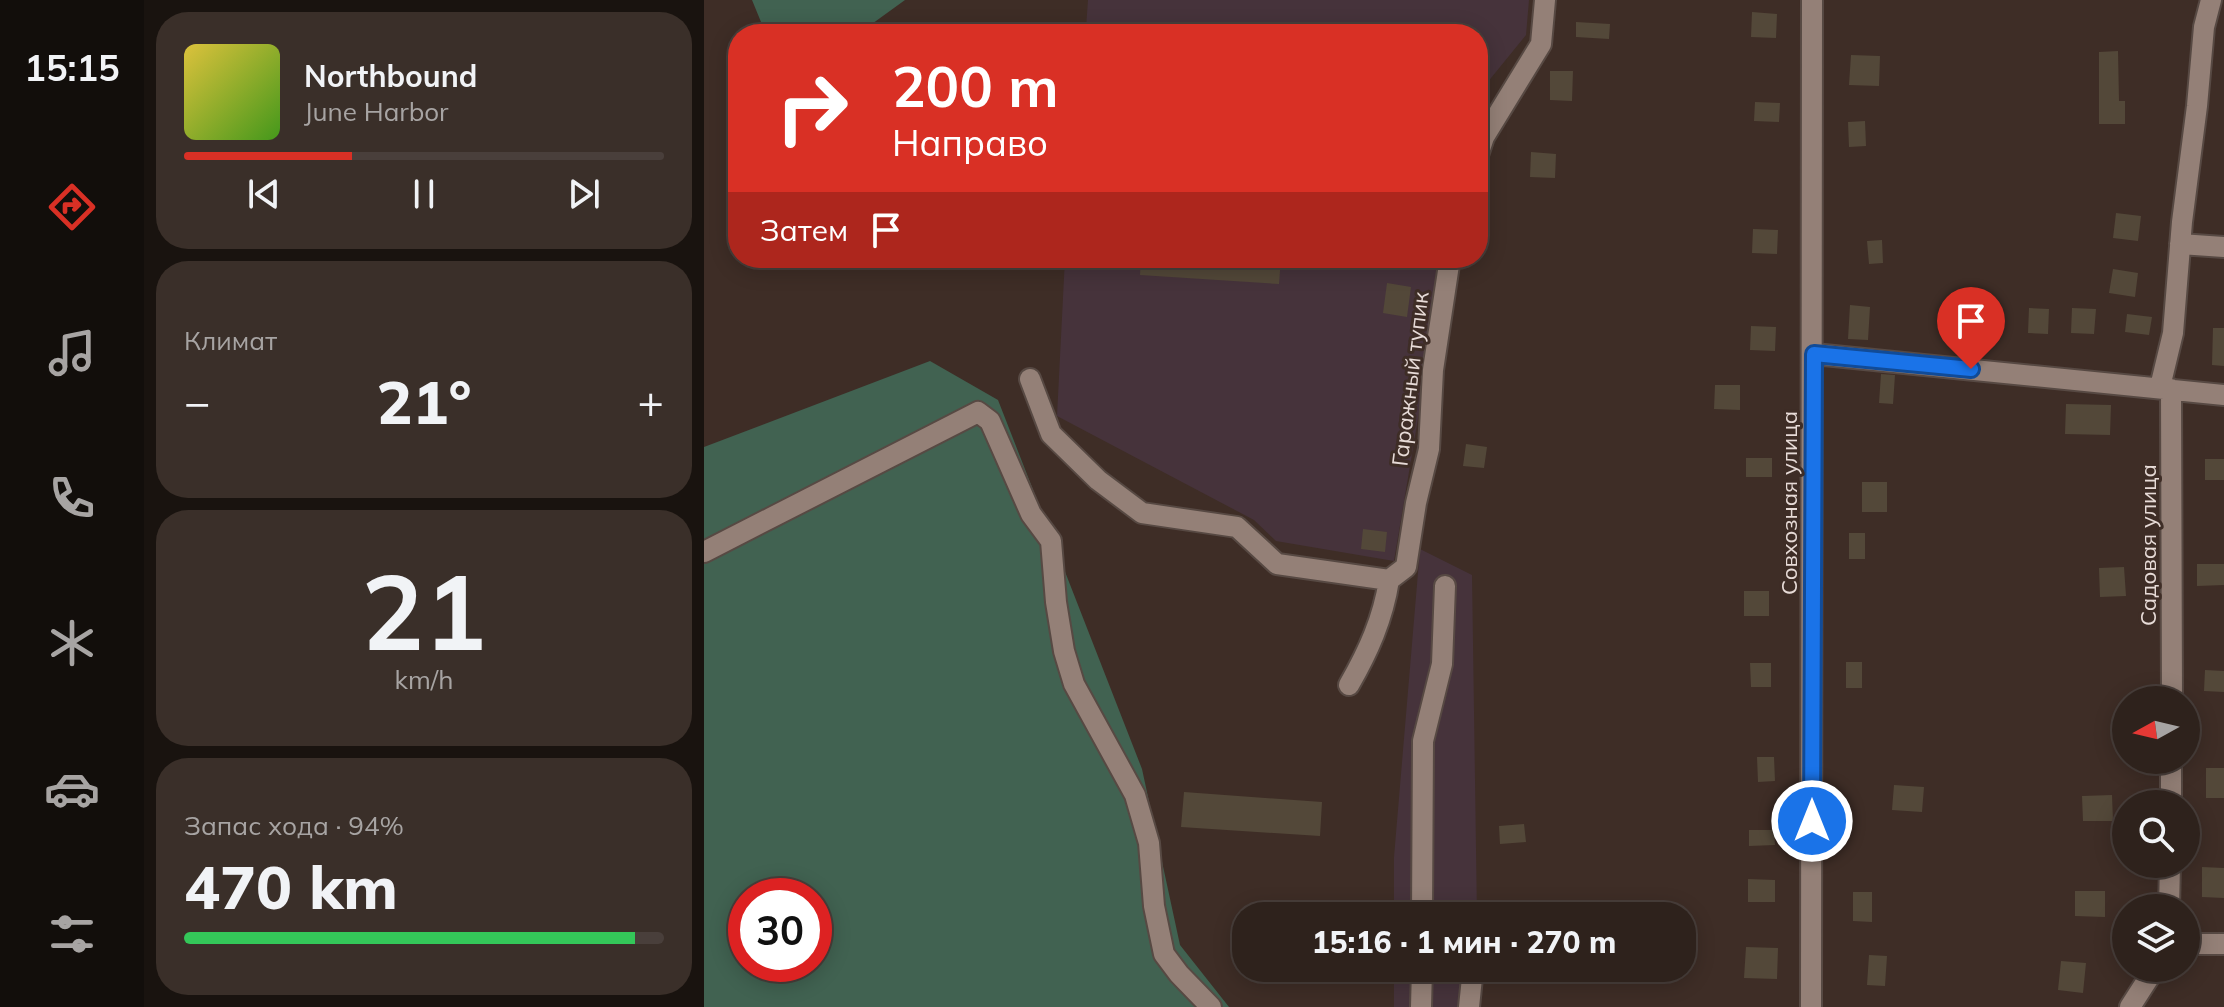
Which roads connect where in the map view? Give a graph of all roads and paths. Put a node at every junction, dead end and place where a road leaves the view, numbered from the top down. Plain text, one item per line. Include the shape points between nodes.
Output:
1 (1545, 0) edge
2 (1812, 0) edge
3 (2211, 0) edge
4 (1488, 130) edge
5 (2180, 244) junction
6 (2224, 247) edge
7 (1448, 268) edge
8 (1814, 354) junction
9 (1030, 379) dead end
10 (2166, 388) junction
11 (2224, 395) edge
12 (704, 552) edge
13 (1389, 580) junction
14 (1445, 586) dead end
15 (1349, 685) dead end
16 (2172, 686) edge
17 (1422, 902) edge
18 (2200, 944) edge
19 (2224, 944) edge
20 (1422, 982) edge
21 (1472, 982) edge
22 (2146, 982) edge
23 (1211, 1007) edge
24 (1421, 1007) edge
25 (1469, 1007) edge
26 (1811, 1007) edge
27 (2130, 1007) edge

1 - 4 street via 1541,44
2 - 8 street, Совхозная улица
3 - 5 street, Садовая улица
5 - 6 street
5 - 10 street, Садовая улица
7 - 13 street, Гаражный тупик via 1433,370 1429,449 1406,567
8 - 10 street
8 - 26 street, Совхозная улица
9 - 13 street via 1051,434 1142,513 1237,527 1277,564
10 - 11 street
10 - 16 street, Садовая улица
12 - 23 street via 978,412 990,421 1031,514 1051,541 1056,602 1074,684 1135,795 1149,843 1164,954
13 - 15 street, Гаражный тупик via 1369,650
14 - 17 street via 1442,664 1423,741
18 - 19 street
20 - 24 street
21 - 25 street
22 - 27 street

